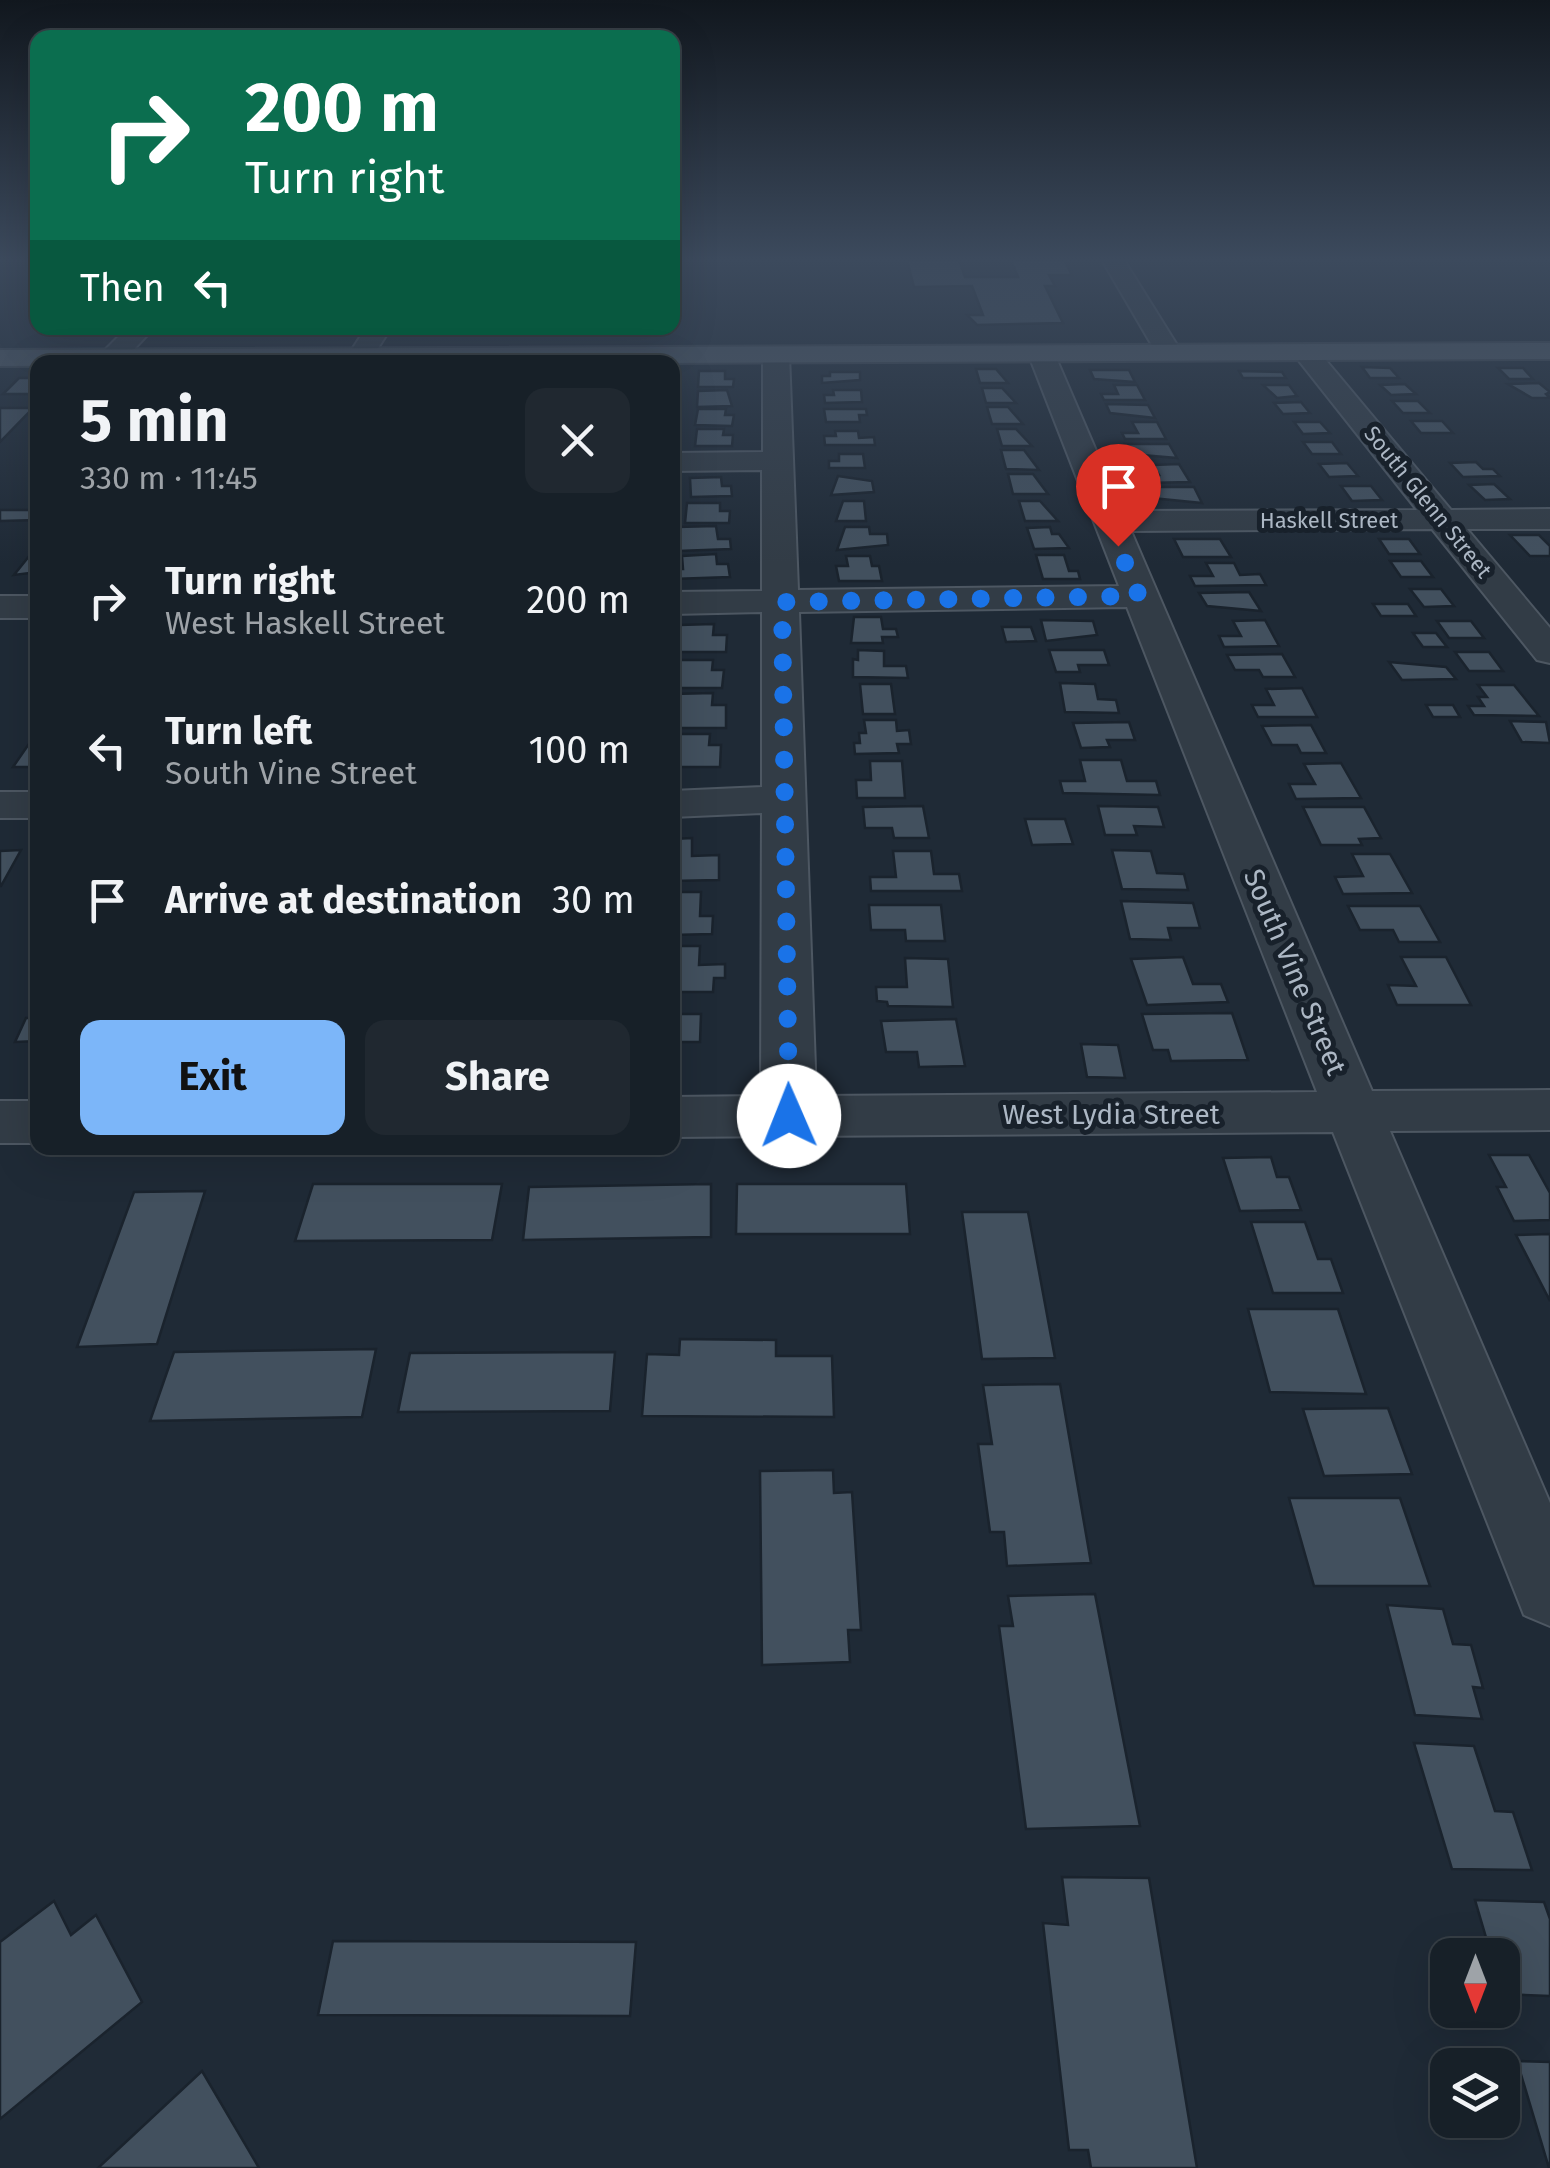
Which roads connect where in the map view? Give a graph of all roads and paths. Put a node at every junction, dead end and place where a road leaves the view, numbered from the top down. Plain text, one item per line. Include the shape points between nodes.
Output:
1 (776, 361) edge
2 (1044, 361) edge
3 (1312, 361) edge
4 (779, 461) junction
5 (680, 462) edge
6 (1550, 519) edge
7 (1442, 520) junction
8 (1108, 521) junction
9 (1139, 596) junction
10 (782, 602) junction
11 (680, 603) edge
12 (30, 606) edge
13 (0, 607) edge
14 (1550, 652) edge
15 (785, 799) junction
16 (680, 804) edge
17 (0, 805) edge
18 (30, 805) edge
19 (1550, 1110) edge
20 (1354, 1112) junction
21 (789, 1116) junction
22 (680, 1118) edge
23 (0, 1122) edge
24 (30, 1122) edge
25 (1550, 1590) edge

1 - 4 street
2 - 8 street, South Vine Street
3 - 7 street, South Glenn Street
4 - 5 street
4 - 10 street
6 - 7 street, Haskell Street
7 - 8 street, Haskell Street
7 - 14 street, South Glenn Street
8 - 9 street, South Vine Street
9 - 10 street
9 - 20 street, South Vine Street
10 - 11 street
10 - 15 street
12 - 13 street
15 - 16 street
15 - 21 street
17 - 18 street
19 - 20 street, West Lydia Street
20 - 21 street, West Lydia Street
20 - 25 street, South Vine Street
21 - 22 street, West Lydia Street
23 - 24 street

